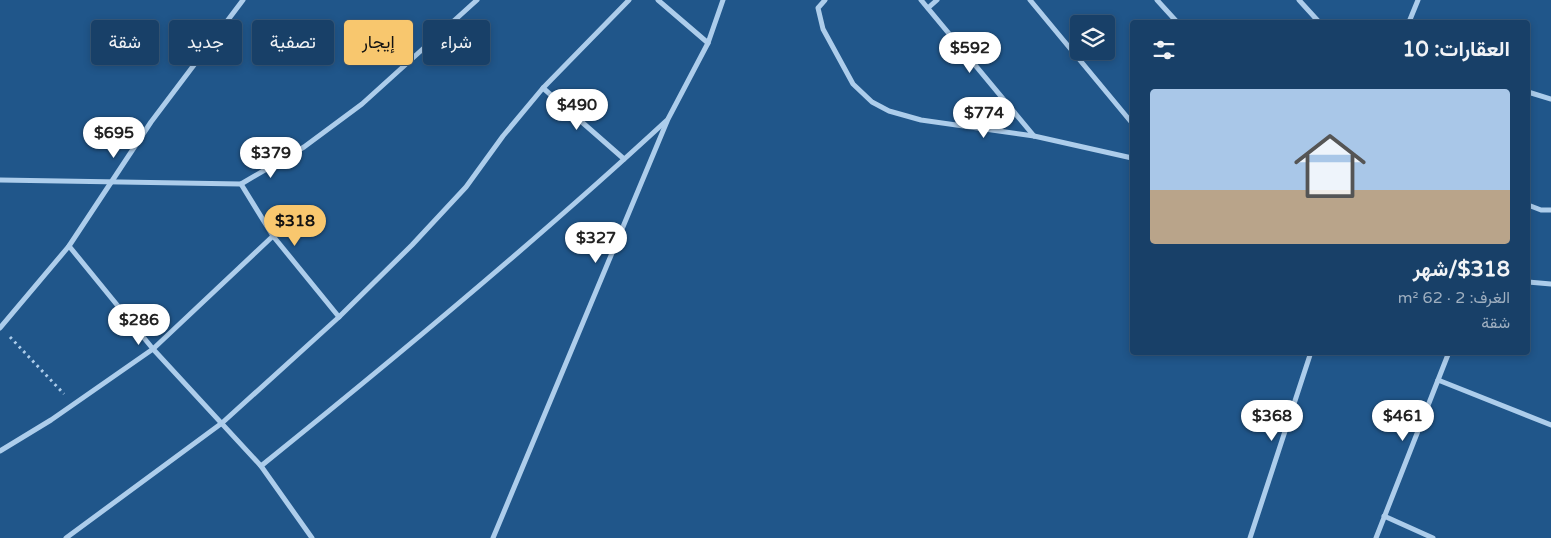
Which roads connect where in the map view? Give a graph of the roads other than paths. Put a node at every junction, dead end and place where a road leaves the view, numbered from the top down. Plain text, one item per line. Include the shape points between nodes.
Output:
1 (243, 0) edge
2 (477, 0) edge
3 (629, 0) edge
4 (658, 0) edge
5 (723, 0) edge
6 (825, 0) edge
7 (921, 0) edge
8 (937, 0) edge
9 (1030, 0) edge
10 (1157, 0) edge
11 (1299, 0) edge
12 (1416, 1) edge
13 (928, 8) junction
14 (1175, 20) edge
15 (1317, 20) edge
16 (1410, 20) edge
17 (708, 43) junction
18 (543, 88) junction
19 (1530, 93) edge
20 (1551, 99) edge
21 (668, 118) junction
22 (1130, 121) edge
23 (1034, 136) junction
24 (1130, 158) edge
25 (624, 159) junction
26 (0, 180) edge
27 (111, 183) junction
28 (241, 184) junction
29 (1530, 206) edge
30 (1551, 210) edge
31 (273, 236) junction
32 (69, 246) junction
33 (1530, 282) edge
34 (1551, 284) edge
35 (339, 317) junction
36 (0, 328) edge
37 (153, 349) junction
38 (1310, 355) edge
39 (1448, 355) edge
40 (1438, 380) junction
41 (222, 424) junction
42 (1551, 425) edge
43 (0, 451) edge
44 (261, 466) junction
45 (1384, 516) junction
46 (66, 538) edge
47 (312, 538) edge
48 (493, 538) edge
49 (1250, 538) edge
50 (1376, 538) edge
51 (1433, 538) edge

1 - 27 street via 151,122
2 - 28 street via 362,104 304,147
3 - 18 street
4 - 17 street
5 - 17 street
6 - 23 street via 818,8 822,29 853,84 872,102 889,111 922,120
7 - 13 street
8 - 13 street
9 - 22 street
10 - 14 street
11 - 15 street
12 - 16 street
13 - 23 street
17 - 21 street
18 - 25 street
18 - 35 street via 466,187
19 - 20 street
21 - 25 street
21 - 48 street
23 - 24 street
25 - 44 street via 440,320
26 - 27 street
27 - 28 street
27 - 32 street
28 - 31 street
29 - 30 street
31 - 35 street
31 - 37 street
32 - 36 street
32 - 37 street
33 - 34 street
35 - 41 street
37 - 41 street
37 - 43 street
38 - 49 street
39 - 40 street
40 - 42 street
40 - 45 street
41 - 44 street
41 - 46 street
44 - 47 street
45 - 50 street
45 - 51 street

